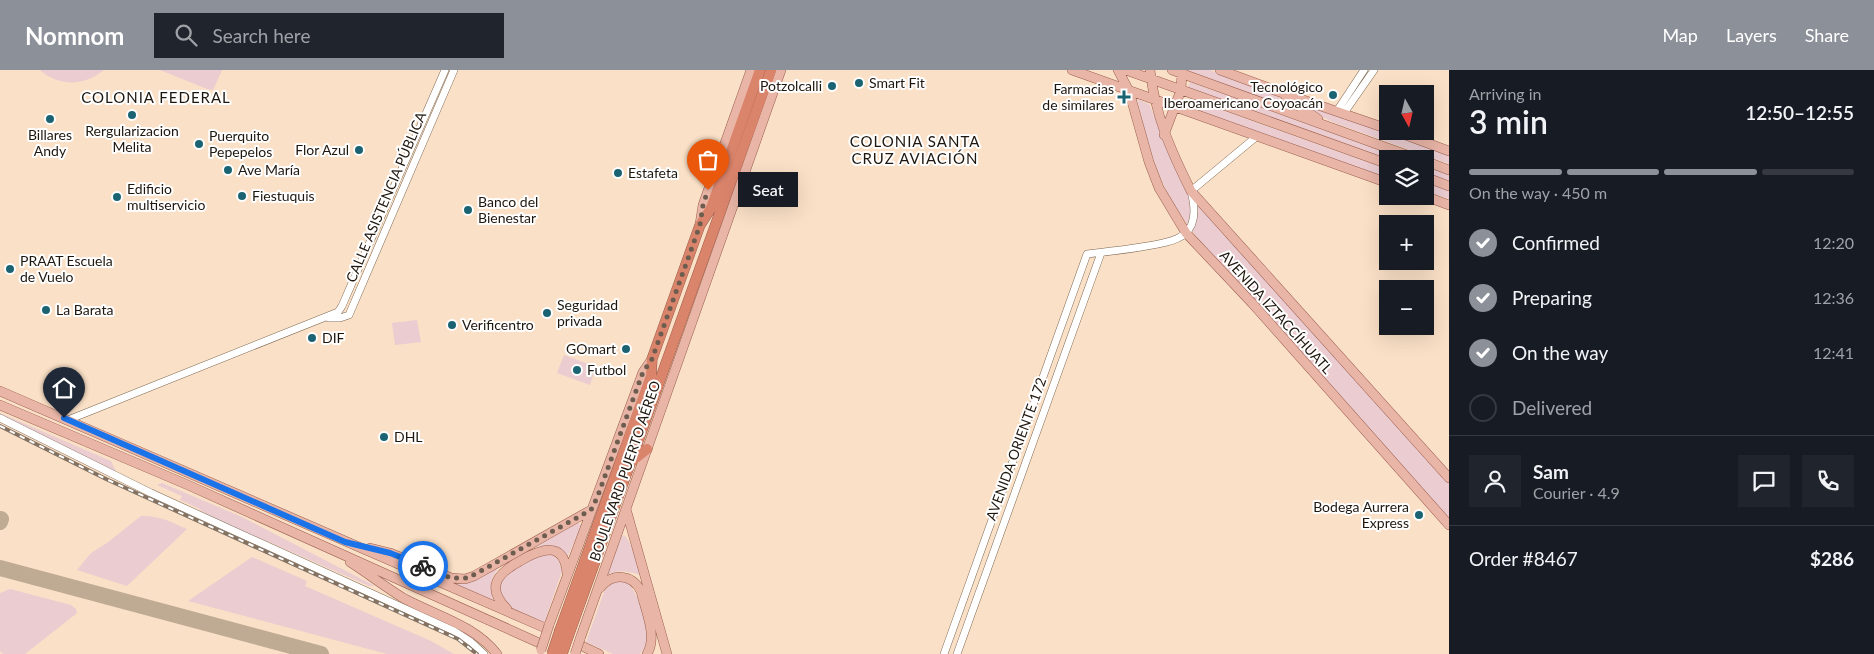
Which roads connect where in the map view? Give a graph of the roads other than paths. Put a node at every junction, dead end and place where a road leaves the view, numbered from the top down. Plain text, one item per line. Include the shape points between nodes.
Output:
1 (444, 70) edge
2 (454, 70) edge
3 (751, 70) edge
4 (781, 70) edge
5 (1072, 70) edge
6 (1118, 70) edge
7 (1126, 70) edge
8 (1172, 70) edge
9 (1220, 70) edge
10 (1364, 70) edge
11 (1374, 70) edge
12 (766, 71) edge
13 (1182, 72) edge
14 (1150, 74) edge
15 (1181, 90) junction
16 (1129, 91) junction
17 (1278, 92) junction
18 (1153, 100) junction
19 (1174, 107) junction
20 (1341, 112) junction
21 (1379, 126) edge
22 (1328, 127) junction
23 (1164, 134) junction
24 (1256, 137) junction
25 (1419, 140) edge
26 (1393, 150) edge
27 (1449, 151) edge
28 (1379, 161) edge
29 (1434, 164) edge
30 (1449, 170) edge
31 (1379, 180) edge
32 (1434, 180) edge
33 (1449, 186) edge
34 (1191, 190) junction
35 (1434, 199) edge
36 (1449, 205) edge
37 (700, 225) junction
38 (1186, 233) junction
39 (707, 250) junction
40 (1101, 253) junction
41 (711, 267) junction
42 (328, 318) junction
43 (652, 359) junction
44 (0, 391) edge
45 (0, 405) edge
46 (0, 418) edge
47 (68, 420) junction
48 (647, 449) junction
49 (631, 462) junction
50 (1449, 478) edge
51 (626, 509) junction
52 (591, 510) junction
53 (1449, 525) edge
54 (313, 541) junction
55 (345, 542) junction
56 (567, 575) junction
57 (596, 592) junction
58 (508, 611) junction
59 (546, 626) junction
60 (565, 632) junction
61 (582, 643) junction
62 (539, 649) edge
63 (484, 654) edge
64 (497, 654) edge
65 (552, 654) edge
66 (562, 654) edge
67 (575, 654) edge
68 (599, 654) edge
69 (647, 654) edge
70 (667, 654) edge
71 (944, 654) edge
72 (957, 654) edge

1 - 42 street, CALLE ASISTENCIA PÚBLICA via 342,306
2 - 42 street, CALLE ASISTENCIA PÚBLICA via 349,315
3 - 37 main road, BOULEVARD PUERTO AÉREO via 703,205
4 - 41 main road, BOULEVARD PUERTO AÉREO
5 - 16 main road
6 - 16 main road, AVENIDA IZTACCÍHUATL
7 - 14 main road
8 - 13 main road
9 - 17 main road
10 - 20 street
11 - 20 street
12 - 37 highway via 711,208
12 - 39 highway
13 - 15 main road
13 - 22 main road
14 - 15 main road
14 - 18 main road, AVENIDA IZTACCÍHUATL
15 - 19 main road
15 - 28 main road
16 - 18 main road
16 - 38 main road, AVENIDA IZTACCÍHUATL via 1159,188
17 - 20 main road
17 - 22 main road
18 - 19 main road
18 - 23 main road, AVENIDA IZTACCÍHUATL
19 - 23 main road
19 - 24 main road
20 - 21 main road
22 - 26 main road
23 - 34 main road, AVENIDA IZTACCÍHUATL
24 - 31 main road
24 - 34 street
25 - 27 main road
29 - 30 main road
32 - 33 main road
34 - 38 street via 1194,214
34 - 50 main road, AVENIDA IZTACCÍHUATL
35 - 36 main road
37 - 43 highway, BOULEVARD PUERTO AÉREO
38 - 40 street via 1170,242
38 - 53 main road, AVENIDA IZTACCÍHUATL
39 - 41 highway
39 - 49 highway
40 - 71 street, AVENIDA ORIENTE 172 via 1086,254
40 - 72 street, AVENIDA ORIENTE 172
41 - 48 main road, BOULEVARD PUERTO AÉREO
42 - 47 street, CALLE ASISTENCIA PÚBLICA
43 - 52 main road, BOULEVARD PUERTO AÉREO via 643,372
43 - 60 highway via 651,376
44 - 47 main road
45 - 54 main road
46 - 63 street via 143,490 440,624 462,635
47 - 55 main road
48 - 49 highway
48 - 51 main road, BOULEVARD PUERTO AÉREO
49 - 60 highway
51 - 57 main road, BOULEVARD PUERTO AÉREO
51 - 70 main road
52 - 55 main road via 464,579 451,578 390,553
52 - 56 main road, BOULEVARD PUERTO AÉREO
54 - 62 main road
54 - 64 main road via 407,599 470,631
55 - 58 main road
56 - 58 main road via 563,558 547,550 536,552 507,568 499,576 496,587 498,599
56 - 59 main road, BOULEVARD PUERTO AÉREO
57 - 61 main road, BOULEVARD PUERTO AÉREO
57 - 69 main road via 614,577 624,577 637,585 652,637 652,646
58 - 59 main road
59 - 62 main road, BOULEVARD PUERTO AÉREO, bridge
60 - 65 highway, bridge
60 - 66 highway, bridge
61 - 67 main road, BOULEVARD PUERTO AÉREO, bridge
61 - 68 main road

